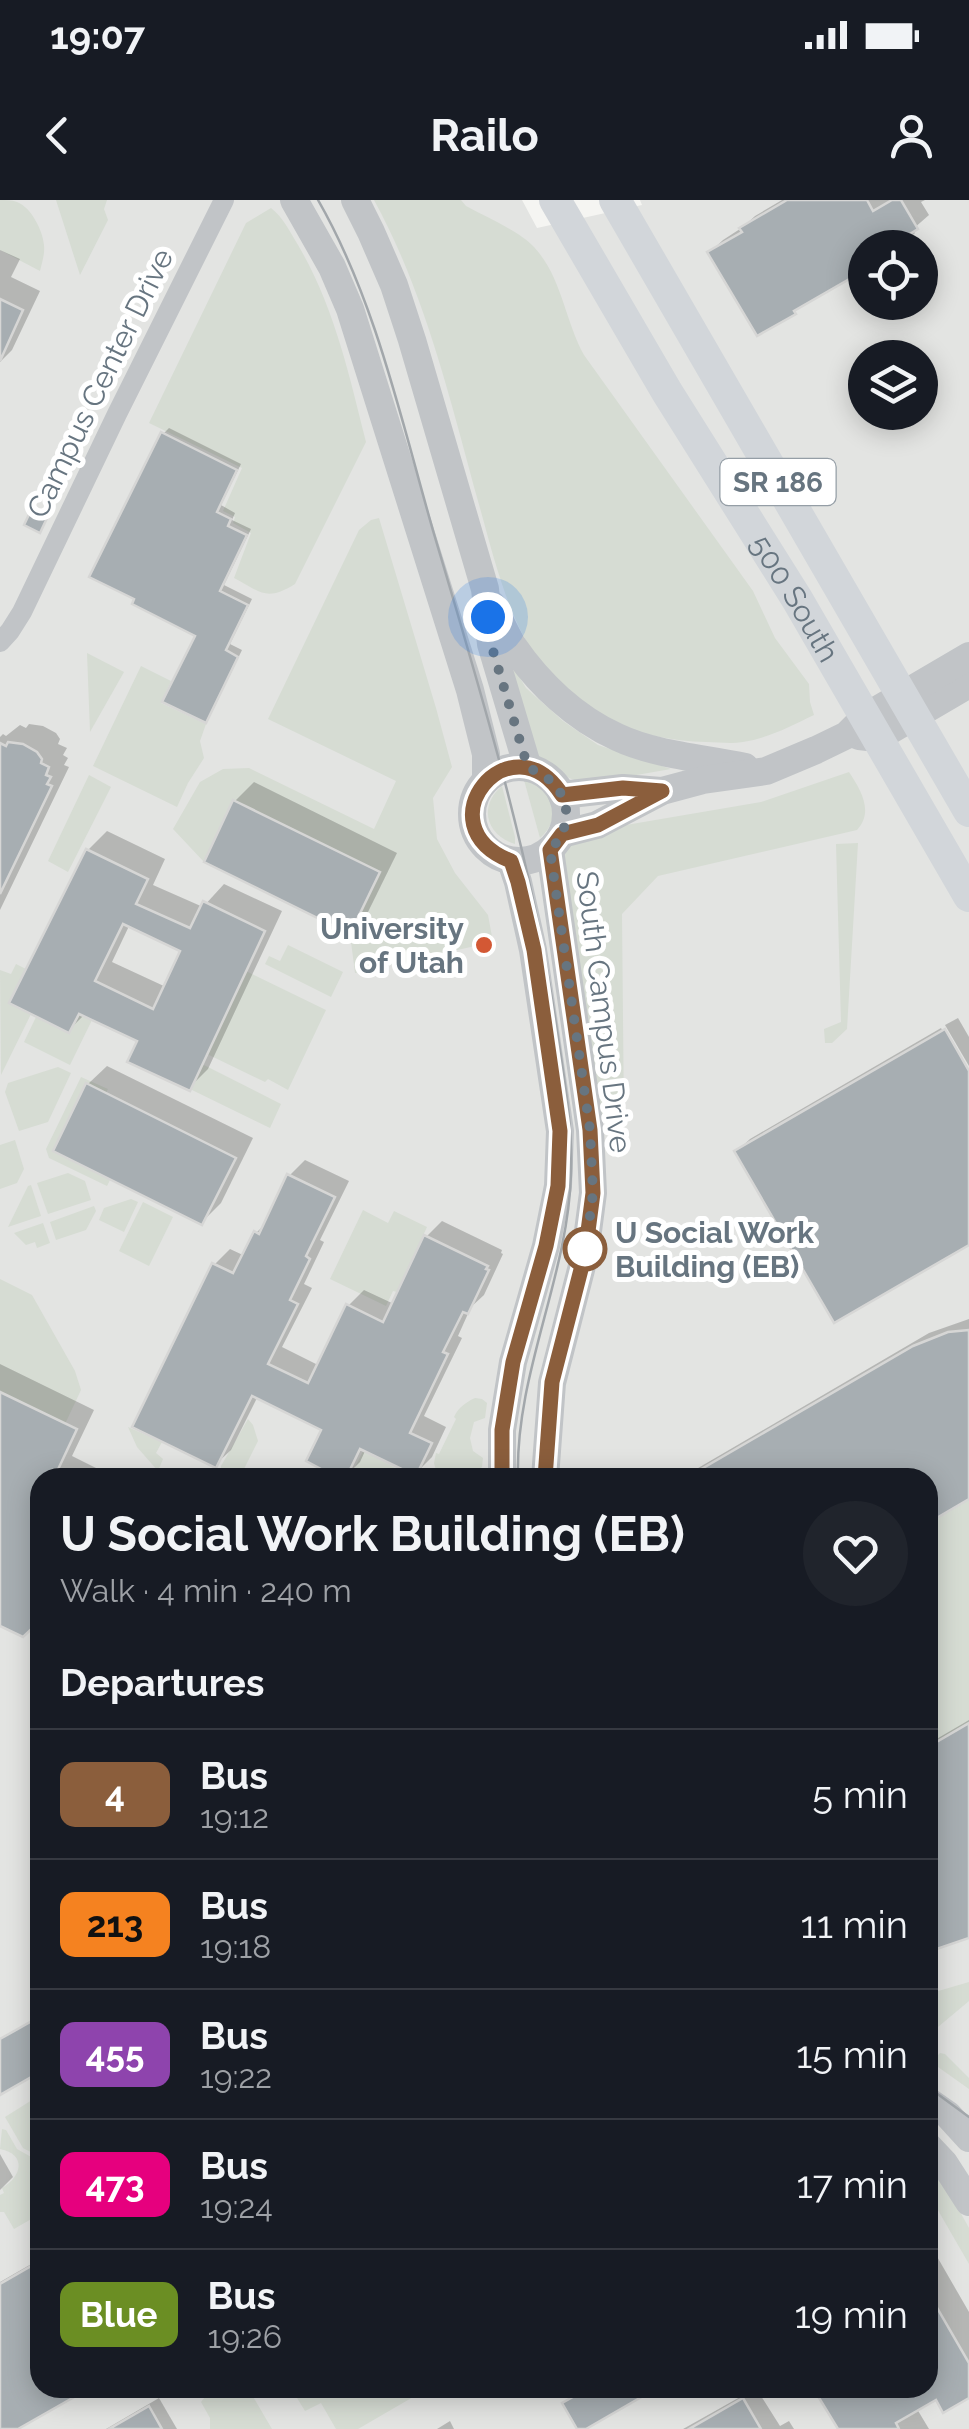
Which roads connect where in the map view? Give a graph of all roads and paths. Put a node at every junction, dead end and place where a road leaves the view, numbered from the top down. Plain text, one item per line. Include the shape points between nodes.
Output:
1 (224, 200) edge
2 (294, 200) edge
3 (355, 200) edge
4 (555, 200) edge
5 (615, 200) edge
6 (485, 590) junction
7 (0, 642) edge
8 (969, 656) edge
9 (969, 684) edge
10 (908, 706) junction
11 (863, 730) junction
12 (528, 768) junction
13 (766, 771) junction
14 (486, 780) junction
15 (662, 791) junction
16 (562, 795) junction
17 (969, 811) edge
18 (556, 842) junction
19 (511, 861) junction
20 (969, 896) edge
21 (502, 1468) edge
22 (546, 1468) edge
23 (938, 2108) edge
24 (938, 2130) edge
25 (969, 2138) edge
26 (969, 2145) edge
27 (947, 2160) edge
28 (969, 2202) edge

1 - 7 street, Campus Center Drive via 22,612
2 - 14 street via 350,309 470,690
3 - 6 street via 394,286
4 - 11 main road, 500 South / SR 186 via 766,547
5 - 10 main road, 500 South / SR 186
6 - 12 street via 491,644
6 - 13 street via 512,645 582,717 632,742
8 - 10 street
9 - 10 street
10 - 11 street
10 - 17 main road, 500 South / SR 186
11 - 13 street
11 - 20 main road, 500 South / SR 186
12 - 14 street
12 - 16 street via 554,782
13 - 15 street
14 - 19 street via 476,794 474,828 482,843
15 - 16 street
15 - 18 street
16 - 18 street via 566,822
18 - 19 street via 537,858
18 - 22 street, South Campus Drive via 593,1193 585,1254 552,1382
19 - 21 street, South Campus Drive via 534,950 560,1131 558,1186 513,1362
23 - 25 street
24 - 26 street via 961,2147
27 - 28 street

